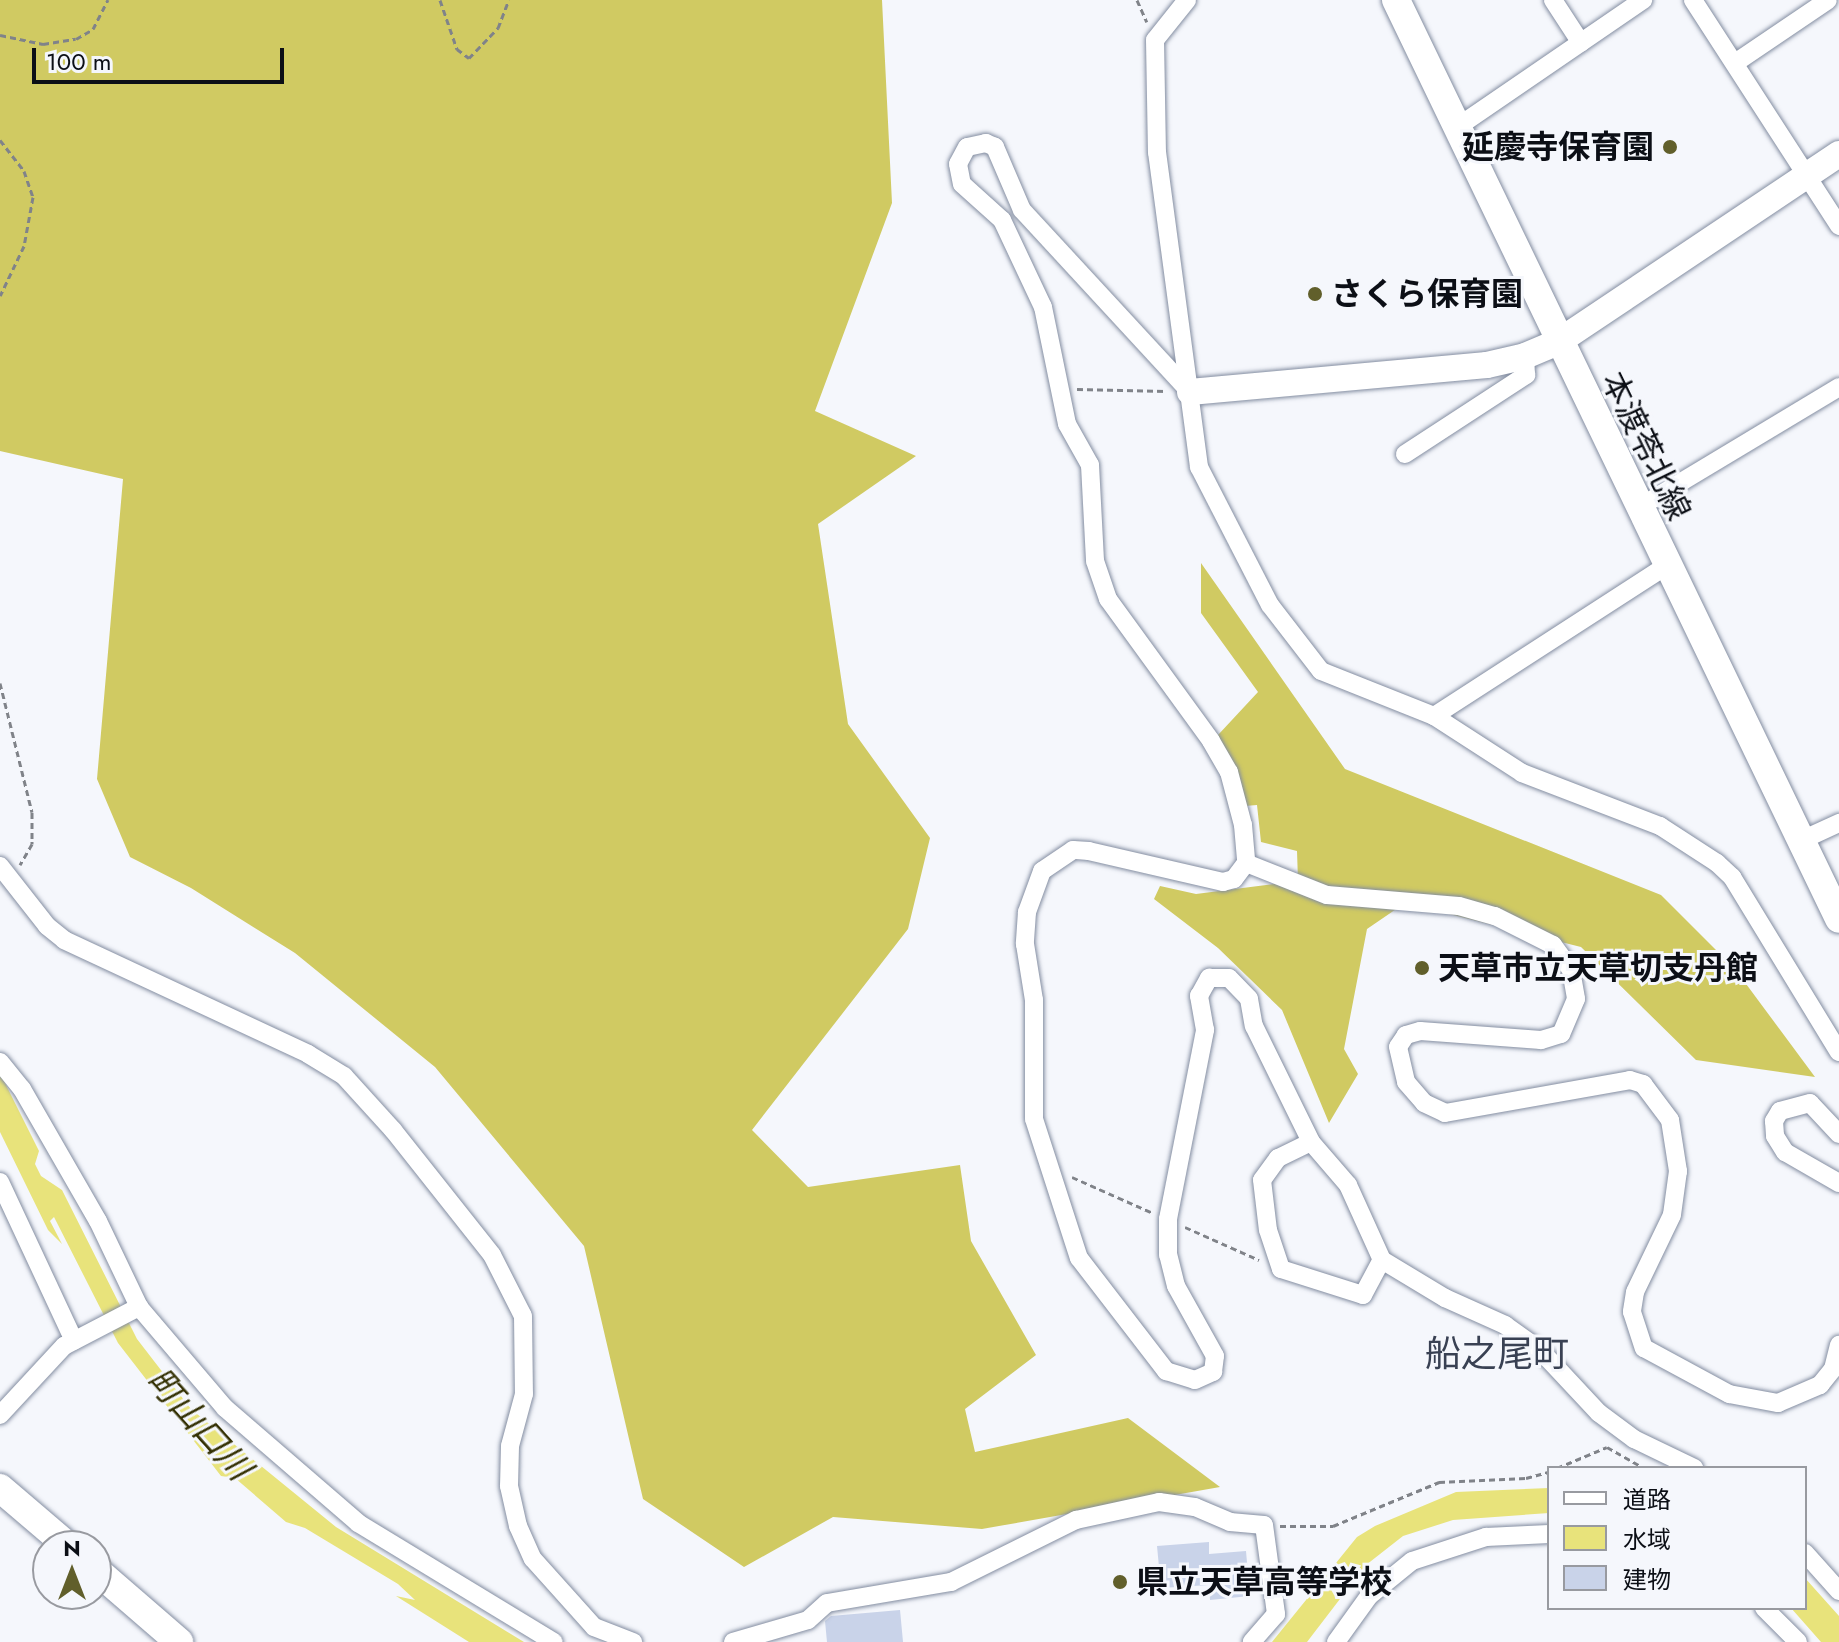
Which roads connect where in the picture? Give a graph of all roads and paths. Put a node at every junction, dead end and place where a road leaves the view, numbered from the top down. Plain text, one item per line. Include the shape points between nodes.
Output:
1 (108, 0) edge
2 (440, 0) edge
3 (509, 0) edge
4 (1137, 0) edge
5 (1187, 0) edge
6 (1396, 0) edge
7 (1553, 0) edge
8 (1643, 0) edge
9 (1693, 0) edge
10 (1828, 0) edge
11 (0, 35) edge
12 (1155, 40) junction
13 (1581, 43) junction
14 (1735, 63) junction
15 (1456, 128) junction
16 (0, 140) edge
17 (1839, 154) edge
18 (1810, 173) junction
19 (1839, 226) edge
20 (0, 296) edge
21 (1558, 342) junction
22 (1525, 356) junction
23 (1839, 387) edge
24 (1057, 389) junction
25 (1190, 392) junction
26 (1405, 454) dead end
27 (1638, 508) junction
28 (1666, 566) junction
29 (0, 683) edge
30 (1434, 716) junction
31 (1839, 823) edge
32 (1802, 840) junction
33 (1246, 863) junction
34 (6, 872) edge
35 (1839, 919) edge
36 (1839, 1052) edge
37 (0, 1062) edge
38 (1839, 1134) edge
39 (1311, 1142) junction
40 (1073, 1178) dead end
41 (0, 1182) edge
42 (1839, 1183) edge
43 (1174, 1222) junction
44 (1382, 1260) junction
45 (1281, 1269) junction
46 (133, 1311) junction
47 (77, 1339) junction
48 (1839, 1345) edge
49 (0, 1415) edge
50 (1562, 1466) edge
51 (1640, 1466) edge
52 (1690, 1466) edge
53 (1547, 1472) edge
54 (0, 1488) edge
55 (1264, 1525) junction
56 (49, 1530) edge
57 (1547, 1534) edge
58 (1807, 1555) edge
59 (112, 1584) edge
60 (1838, 1588) edge
61 (1766, 1610) edge
62 (594, 1627) junction
63 (179, 1642) edge
64 (554, 1642) edge
65 (581, 1642) edge
66 (633, 1642) edge
67 (733, 1642) edge
68 (1252, 1642) edge
69 (1336, 1642) edge
70 (1798, 1642) edge

1 - 11 path via 93,29 76,39 43,44
2 - 3 path via 457,49 469,58 498,28
4 - 12 path
5 - 12 street
6 - 15 main road, 本渡苓北線
7 - 13 street
8 - 13 street
9 - 14 street
10 - 14 street
12 - 25 street via 1157,152
13 - 15 street
14 - 18 street
15 - 21 main road, 本渡苓北線
16 - 20 path via 24,171 33,197 24,246
17 - 18 street
18 - 19 street
18 - 21 street
21 - 22 street
21 - 27 main road, 本渡苓北線
22 - 25 street via 1487,365
22 - 26 street via 1526,375
23 - 27 street
24 - 25 path
24 - 25 street via 1053,345 1032,279 1002,220 969,194 958,174 967,147 995,147 1022,210
24 - 33 street via 1067,424 1090,465 1095,561 1108,599 1229,772
25 - 30 street via 1199,467 1270,605 1321,671
27 - 28 main road, 本渡苓北線
28 - 30 street
28 - 32 main road, 本渡苓北線
29 - 34 path via 32,812 32,844
30 - 36 street via 1522,773 1660,826 1717,863 1732,877
31 - 32 street
32 - 35 main road, 本渡苓北線
33 - 43 street via 1234,879 1223,882 1073,850 1042,871 1027,912 1025,944 1034,1000 1034,1119 1079,1258 1166,1371 1181,1379 1206,1378 1213,1372 1215,1356 1176,1286 1168,1255
33 - 48 street via 1327,895 1459,906 1495,916 1553,945 1571,970 1576,999 1561,1034 1541,1040 1420,1031 1406,1035 1398,1047 1406,1082 1424,1103 1445,1113 1630,1080 1643,1084 1670,1120 1678,1171 1672,1215 1635,1292 1632,1312 1644,1348 1729,1394 1778,1403 1820,1385 1833,1369
34 - 62 street via 64,940 308,1054 344,1076 492,1255 523,1316 524,1394 510,1473 518,1526 533,1559
37 - 46 street via 22,1089 98,1221
38 - 42 street via 1810,1103 1788,1107 1774,1121 1775,1136 1785,1152
39 - 43 street via 1254,1026 1245,992 1229,978 1209,978 1198,1004 1205,1030
39 - 44 street via 1348,1185
39 - 45 street via 1278,1158 1262,1180 1268,1230
40 - 43 path
41 - 47 street
43 - 45 path
44 - 45 street via 1363,1295
44 - 52 street via 1445,1298 1505,1325 1540,1350 1599,1413 1634,1439
46 - 47 street
46 - 64 street via 225,1408 358,1523
47 - 49 street
50 - 51 path via 1607,1447
53 - 55 path via 1439,1482 1333,1526
54 - 56 main road
55 - 67 street via 1230,1522 1178,1502 1119,1508 1076,1520 951,1582 827,1603 808,1620
55 - 68 street via 1276,1614
57 - 69 street via 1486,1537 1412,1561 1369,1596
58 - 60 street
59 - 63 main road
61 - 70 street
62 - 65 street
62 - 66 street

